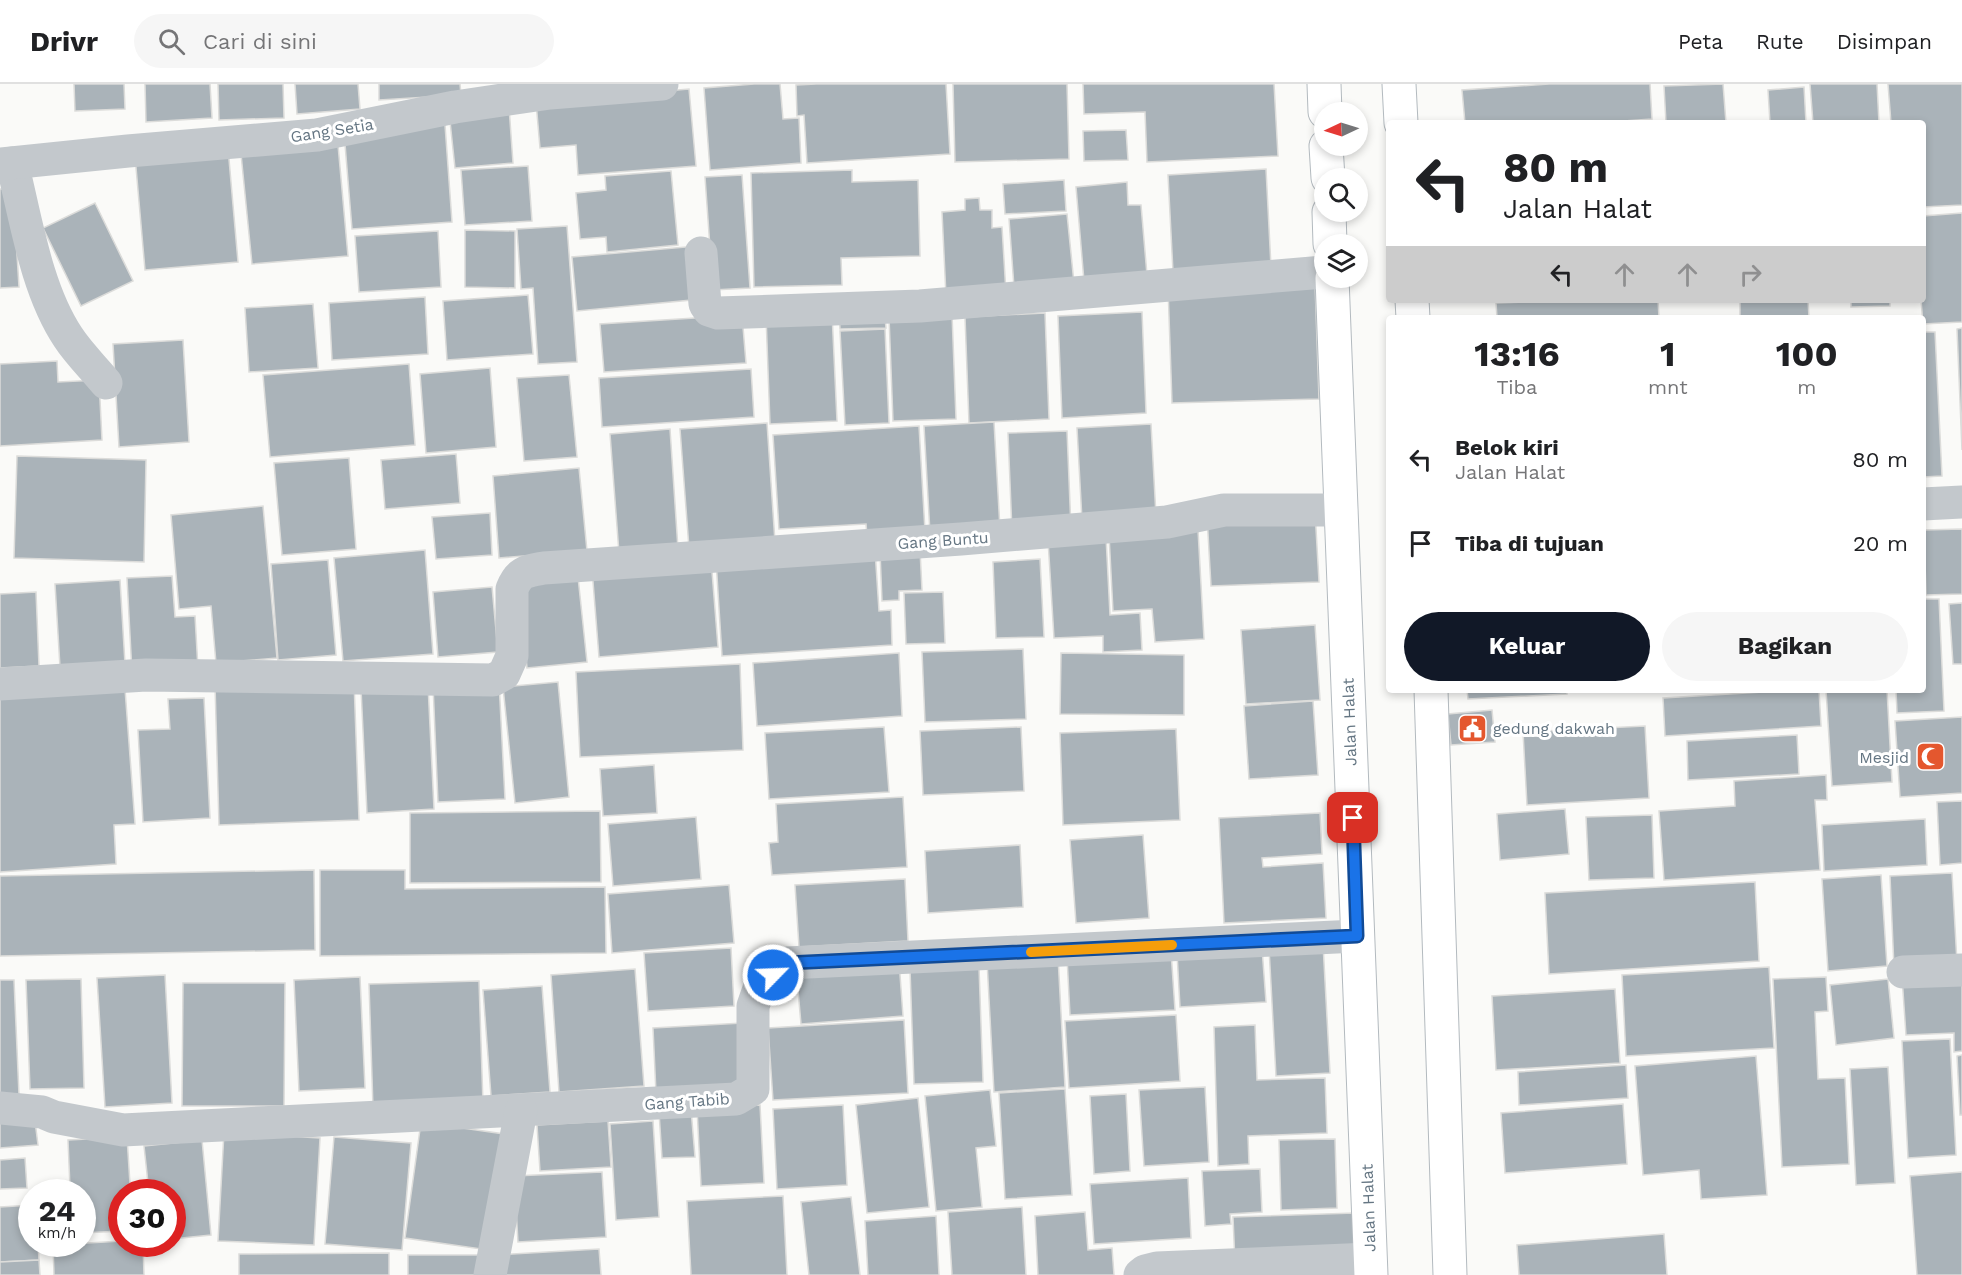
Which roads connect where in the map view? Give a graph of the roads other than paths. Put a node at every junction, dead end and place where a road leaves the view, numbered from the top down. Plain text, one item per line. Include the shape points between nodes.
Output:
1 (662, 84) edge
2 (1324, 84) edge
3 (1399, 84) edge
4 (1325, 102) edge
5 (1401, 120) edge
6 (6, 164) edge
7 (701, 253) dead end
8 (1314, 274) edge
9 (1332, 288) edge
10 (106, 383) dead end
11 (1962, 502) edge
12 (1926, 504) edge
13 (1341, 510) junction
14 (0, 684) edge
15 (1431, 693) edge
16 (1357, 936) junction
17 (1962, 970) edge
18 (1903, 972) dead end
19 (0, 1108) edge
20 (521, 1111) junction
21 (1371, 1267) edge
22 (490, 1275) edge
23 (1140, 1275) edge
24 (1450, 1275) edge

1 - 6 street, Gang Setia via 550,93 455,107 317,135
2 - 4 main road
3 - 5 main road
6 - 10 street via 53,308 68,337
7 - 8 street via 705,304 717,313 920,306
9 - 13 main road, Jalan Halat
11 - 12 street
13 - 14 street, Gang Buntu via 1224,510 1167,522 524,572 512,589 512,656 504,674 493,680 146,675
13 - 16 main road, Jalan Halat
15 - 24 main road
16 - 20 street, Gang Tabib via 787,963 760,986 753,1006 753,1089 736,1099
16 - 21 main road, Jalan Halat
17 - 18 street
19 - 20 street via 42,1112 123,1130
20 - 22 street
21 - 23 street via 1157,1268 1144,1270

